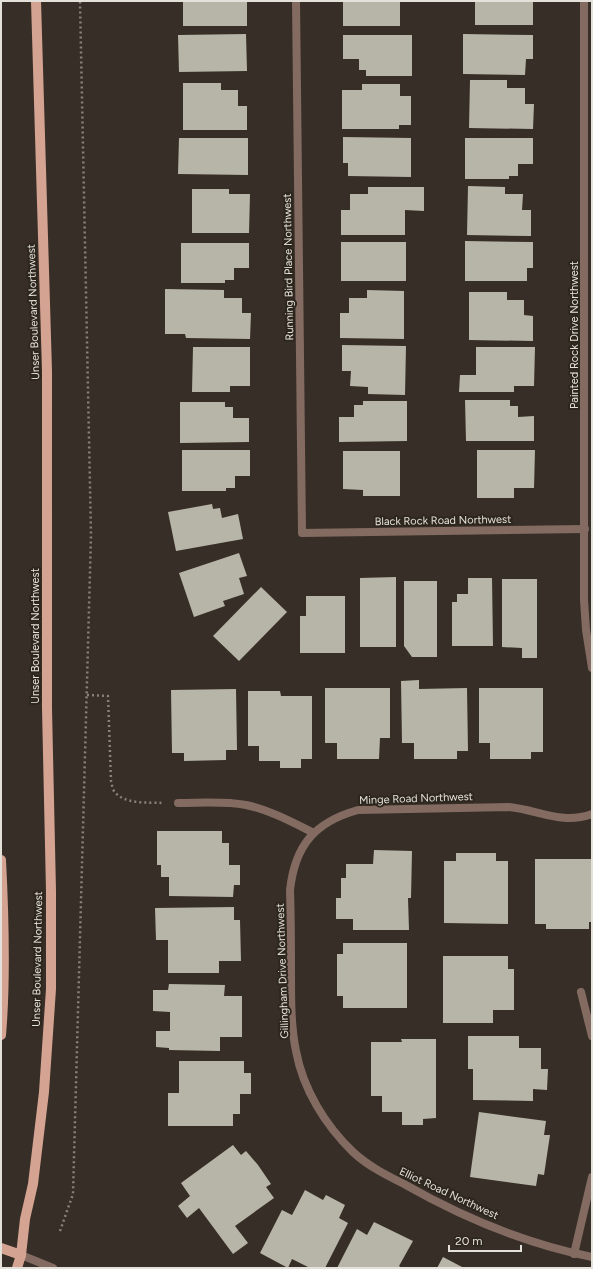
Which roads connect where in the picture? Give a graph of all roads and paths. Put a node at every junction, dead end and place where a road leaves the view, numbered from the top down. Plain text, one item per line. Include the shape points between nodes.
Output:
1 (36, 1) edge
2 (80, 1) edge
3 (296, 1) edge
4 (584, 1) edge
5 (585, 529) junction
6 (302, 533) joint
7 (592, 668) edge
8 (87, 695) junction
9 (178, 803) joint
10 (592, 814) edge
11 (314, 833) junction
12 (1, 860) edge
13 (582, 992) dead end
14 (1, 1035) edge
15 (592, 1036) edge
16 (320, 1110) joint
17 (592, 1177) edge
18 (60, 1231) dead end
19 (1, 1248) edge
20 (21, 1254) junction
21 (574, 1254) junction
22 (592, 1258) edge
23 (17, 1268) edge
24 (53, 1268) edge

1 - 20 main road, Unser Boulevard Northwest via 47,371 47,708 51,989 44,1092 33,1184
2 - 8 path via 91,535
3 - 6 street, Running Bird Place Northwest
4 - 5 street, Painted Rock Drive Northwest
5 - 6 street, Black Rock Road Northwest
5 - 7 street, Painted Rock Drive Northwest via 584,600
8 - 9 path via 108,696 111,781 114,790 123,798 136,802
8 - 18 path via 74,1194
9 - 11 street via 244,805 272,813
10 - 11 street, Minge Road Northwest via 560,818 509,807 358,810 342,814
11 - 16 street, Gillingham Drive Northwest via 297,859 290,890 292,1026 303,1076
12 - 14 main road via 4,969
13 - 15 street
16 - 21 street, Elliot Road Northwest via 338,1136 354,1152 371,1166 416,1192 518,1237
17 - 21 street
19 - 20 main road
20 - 23 main road, Unser Boulevard Northwest
20 - 24 street
21 - 22 street, Elliot Road Northwest

